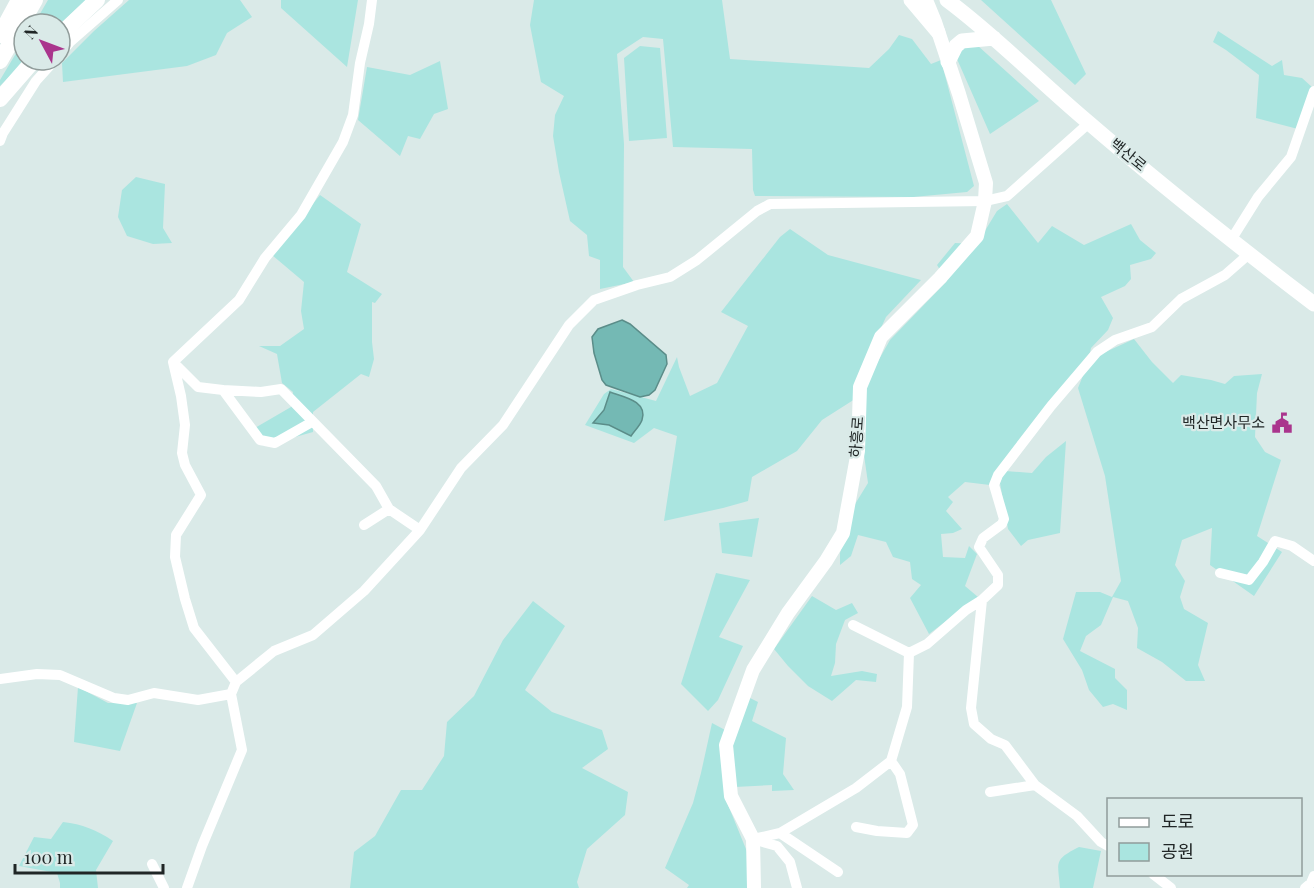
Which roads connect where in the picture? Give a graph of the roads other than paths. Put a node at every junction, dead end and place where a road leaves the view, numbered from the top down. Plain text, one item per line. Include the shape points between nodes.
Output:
1 (19, 0) edge
2 (35, 0) edge
3 (97, 0) edge
4 (118, 0) edge
5 (372, 0) edge
6 (910, 0) edge
7 (926, 0) edge
8 (947, 0) edge
9 (964, 0) edge
10 (72, 24) edge
11 (938, 32) junction
12 (0, 34) edge
13 (993, 38) junction
14 (72, 40) edge
15 (0, 61) edge
16 (948, 62) junction
17 (23, 72) edge
18 (44, 72) edge
19 (1314, 91) edge
20 (0, 99) edge
21 (1089, 123) junction
22 (0, 141) edge
23 (985, 201) junction
24 (1231, 240) junction
25 (1249, 254) junction
26 (1314, 304) edge
27 (173, 362) junction
28 (223, 390) junction
29 (312, 422) junction
30 (389, 509) junction
31 (364, 525) dead end
32 (420, 530) junction
33 (1314, 561) edge
34 (1220, 573) dead end
35 (982, 600) junction
36 (853, 625) dead end
37 (909, 653) junction
38 (0, 680) edge
39 (236, 682) junction
40 (231, 694) junction
41 (891, 761) junction
42 (1035, 785) junction
43 (990, 792) dead end
44 (856, 827) dead end
45 (780, 833) junction
46 (753, 839) junction
47 (1107, 845) edge
48 (152, 864) dead end
49 (838, 872) dead end
50 (1156, 876) edge
51 (1314, 876) edge
52 (164, 888) edge
53 (187, 888) edge
54 (754, 888) edge
55 (797, 888) edge
56 (1171, 888) edge
57 (1305, 888) edge

1 - 12 highway
2 - 15 highway
3 - 10 highway
4 - 14 street
5 - 27 street via 353,115 343,142 301,215 265,258 239,300
6 - 11 main road
7 - 11 street, 하흥로
8 - 13 main road, 백산로
9 - 13 main road
11 - 16 street, 하흥로
13 - 16 main road via 962,41
13 - 21 main road, 백산로
16 - 23 street, 하흥로 via 986,183
17 - 20 highway
18 - 22 street
19 - 24 street via 1291,157 1258,197
21 - 23 street via 1007,196
21 - 24 main road, 백산로
23 - 32 street via 770,204 670,277 594,300 569,325 503,425 461,468
23 - 46 street, 하흥로 via 977,236 881,337 860,387 858,451 843,532 753,670 726,745 731,796
24 - 25 main road, 백산로
25 - 26 main road, 백산로
25 - 35 street via 1225,275 1181,299 1152,327 1115,340 1096,352 1051,406 994,485 1004,519 983,538 979,547 998,575 998,585
27 - 28 street via 198,387
27 - 39 street via 185,425 182,453 201,495 176,535 176,557 194,628
28 - 29 street via 281,389
28 - 29 street via 261,440 275,443
29 - 30 street via 376,486
30 - 31 street
30 - 32 street
32 - 39 street via 363,591 313,635 274,651
33 - 34 street via 1292,546 1275,541 1249,580
35 - 37 street via 927,644
35 - 42 street via 971,708 974,724 1005,745
36 - 37 street
37 - 41 street via 907,707
38 - 40 street via 60,675 128,700 154,693 198,700
39 - 40 street
40 - 53 street via 242,750
41 - 44 street via 900,774 913,825 907,833
41 - 45 street via 856,788
42 - 43 street
42 - 47 street via 1077,816
45 - 46 street
45 - 49 street
46 - 54 street, 하흥로
46 - 55 street via 777,846 790,862
48 - 52 street
50 - 56 street
51 - 57 street

